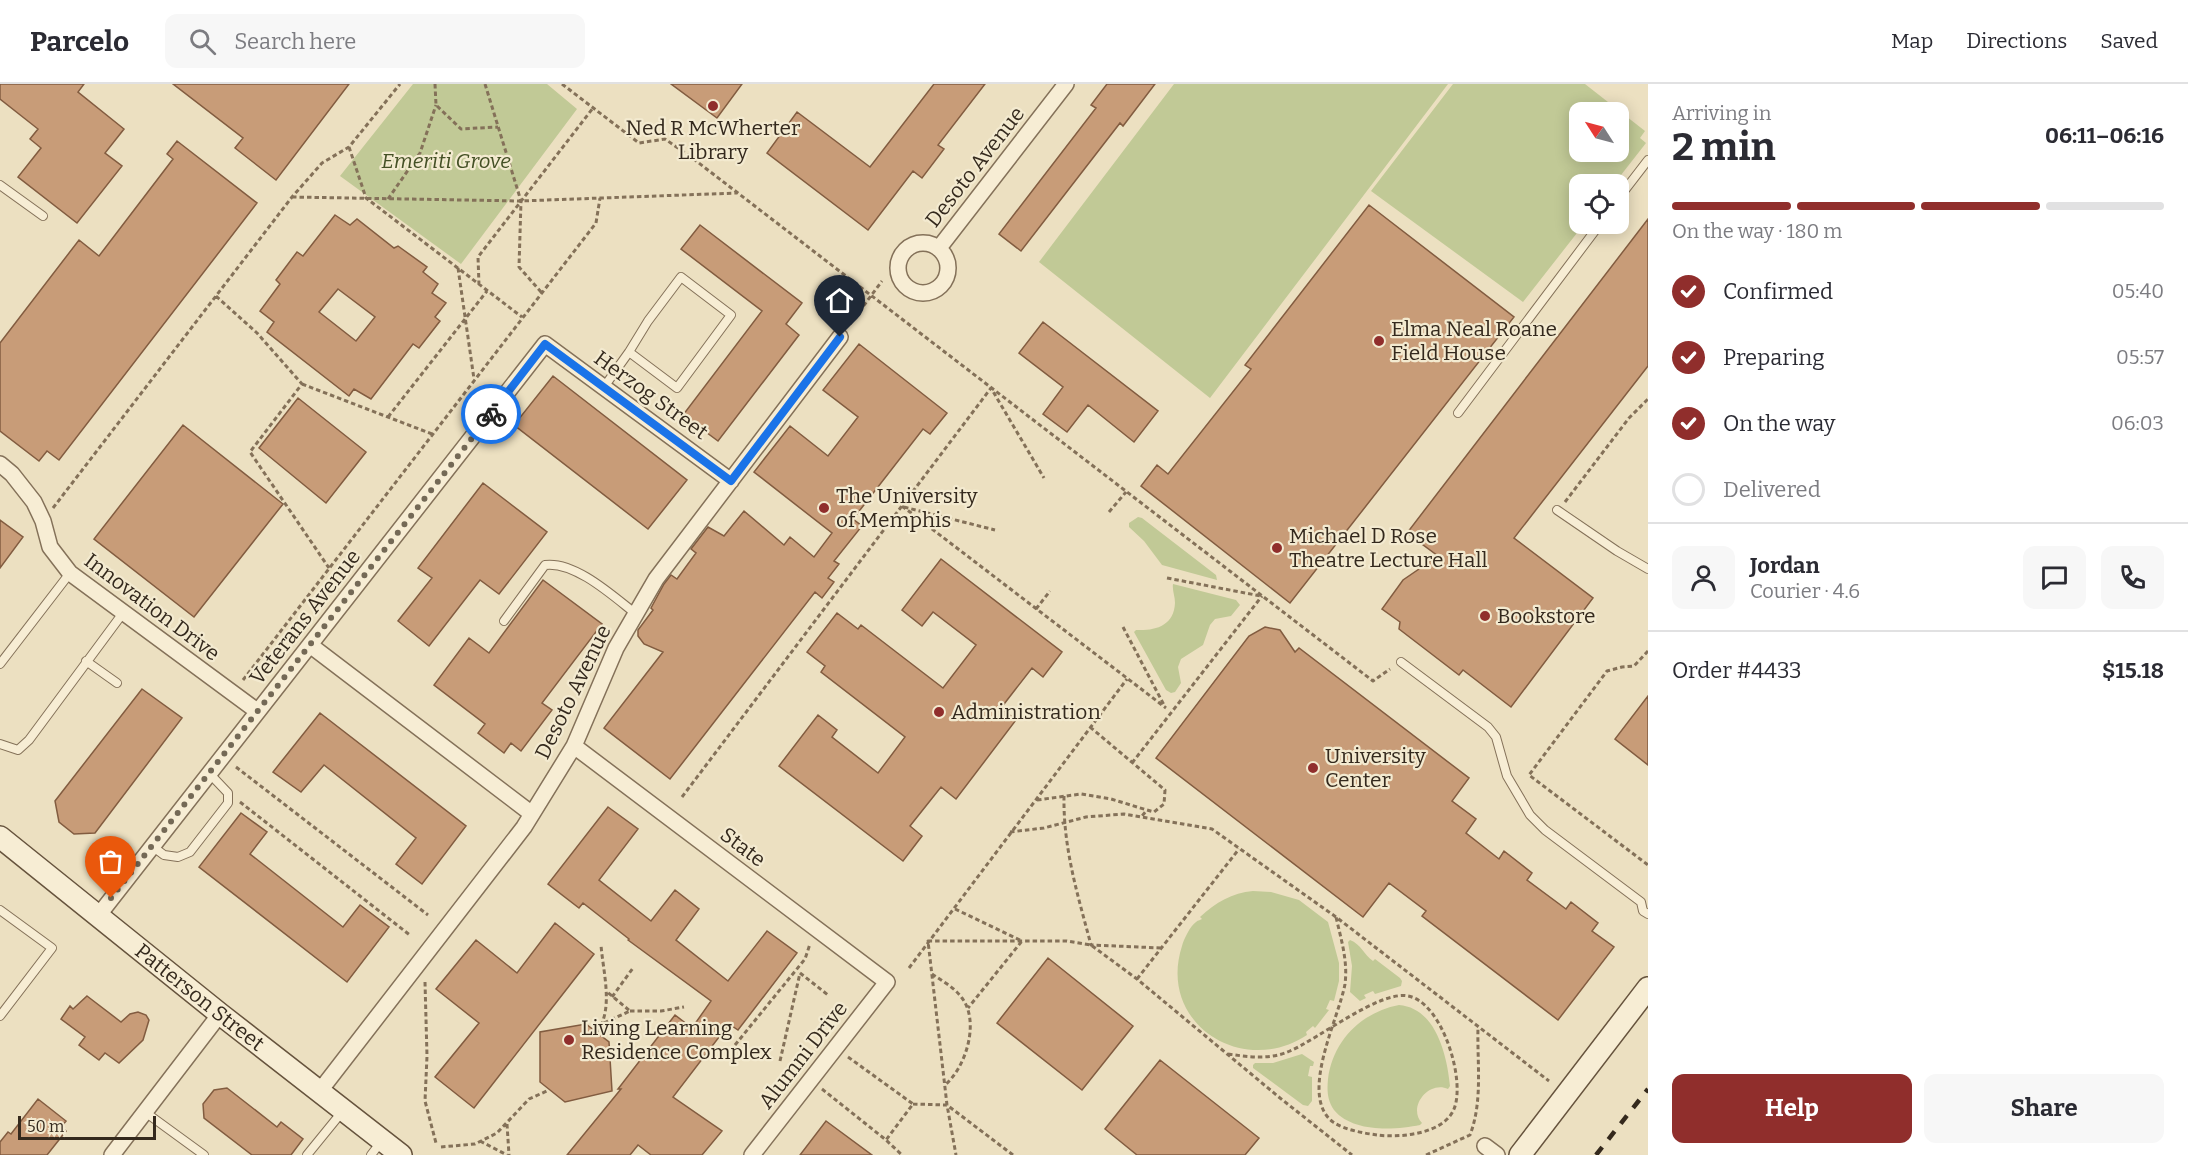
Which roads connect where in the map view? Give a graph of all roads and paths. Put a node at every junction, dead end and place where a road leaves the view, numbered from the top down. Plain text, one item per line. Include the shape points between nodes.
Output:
1 (400, 84) edge
2 (435, 84) edge
3 (485, 84) edge
4 (562, 84) edge
5 (1065, 84) edge
6 (436, 105) junction
7 (593, 108) junction
8 (498, 128) junction
9 (349, 147) junction
10 (1648, 160) edge
11 (0, 185) edge
12 (1629, 185) edge
13 (737, 193) junction
14 (292, 197) junction
15 (366, 198) junction
16 (600, 198) junction
17 (388, 199) junction
18 (521, 201) junction
19 (43, 216) dead end
20 (1592, 234) edge
21 (939, 248) dead end
22 (458, 268) junction
23 (882, 281) dead end
24 (479, 285) junction
25 (487, 291) junction
26 (541, 292) junction
27 (216, 296) junction
28 (871, 296) junction
29 (522, 317) junction
30 (465, 319) junction
31 (840, 337) joint
32 (545, 344) joint
33 (629, 352) junction
34 (474, 379) junction
35 (302, 384) junction
36 (604, 387) junction
37 (991, 388) junction
38 (1648, 399) edge
39 (1646, 405) edge
40 (1458, 413) dead end
41 (388, 417) junction
42 (432, 434) junction
43 (0, 464) edge
44 (1044, 478) dead end
45 (731, 481) junction
46 (1126, 492) junction
47 (1559, 511) joint
48 (1109, 512) dead end
49 (43, 521) junction
50 (995, 530) dead end
51 (329, 568) junction
52 (1648, 569) edge
53 (69, 573) junction
54 (1167, 578) dead end
55 (1050, 591) dead end
56 (1263, 596) junction
57 (1036, 609) junction
58 (123, 613) junction
59 (636, 614) junction
60 (504, 621) dead end
61 (1123, 627) dead end
62 (310, 645) junction
63 (1648, 651) edge
64 (86, 661) junction
65 (1401, 662) joint
66 (0, 664) edge
67 (1127, 679) junction
68 (117, 682) dead end
69 (233, 693) junction
70 (257, 711) junction
71 (1090, 727) junction
72 (0, 744) edge
73 (574, 746) junction
74 (1132, 763) junction
75 (232, 764) dead end
76 (209, 773) junction
77 (228, 793) junction
78 (1064, 796) junction
79 (681, 797) dead end
80 (1037, 800) junction
81 (1147, 810) junction
82 (532, 814) junction
83 (1142, 817) junction
84 (1063, 823) junction
85 (1010, 832) junction
86 (0, 837) edge
87 (152, 846) junction
88 (1239, 849) junction
89 (1648, 865) edge
90 (1644, 901) edge
91 (955, 908) junction
92 (0, 910) edge
93 (1648, 914) edge
94 (428, 915) dead end
95 (98, 916) junction
96 (1336, 917) junction
97 (411, 936) dead end
98 (811, 939) dead end
99 (928, 941) junction
100 (1022, 941) junction
101 (601, 945) dead end
102 (1091, 945) junction
103 (1162, 948) junction
104 (633, 968) dead end
105 (909, 968) dead end
106 (798, 971) junction
107 (932, 974) junction
108 (425, 977) dead end
109 (1137, 979) junction
110 (887, 981) joint
111 (1648, 988) edge
112 (605, 990) junction
113 (828, 995) dead end
114 (612, 997) junction
115 (684, 1007) dead end
116 (968, 1008) junction
117 (630, 1011) junction
118 (220, 1014) junction
119 (0, 1016) edge
120 (604, 1023) junction
121 (1333, 1027) junction
122 (1478, 1027) junction
123 (597, 1032) dead end
124 (735, 1045) dead end
125 (844, 1053) dead end
126 (1227, 1054) junction
127 (780, 1061) dead end
128 (1549, 1082) dead end
129 (945, 1085) junction
130 (818, 1086) dead end
131 (549, 1090) dead end
132 (319, 1092) junction
133 (913, 1104) junction
134 (947, 1105) junction
135 (343, 1111) junction
136 (145, 1112) junction
137 (507, 1124) junction
138 (886, 1140) junction
139 (480, 1141) junction
140 (436, 1143) dead end
141 (441, 1147) dead end
142 (376, 1148) edge
143 (112, 1155) edge
144 (204, 1155) edge
145 (307, 1155) edge
146 (401, 1155) edge
147 (508, 1155) edge
148 (752, 1155) edge
149 (902, 1155) edge
150 (956, 1155) edge
151 (1013, 1155) edge
152 (1352, 1155) edge
153 (1426, 1155) edge
154 (1520, 1155) edge

1 - 9 path
2 - 6 path
3 - 8 path
4 - 7 path
5 - 21 street, Desoto Avenue
6 - 8 path via 462,129
6 - 17 path via 420,153
7 - 13 path via 639,143 665,139
7 - 18 path
8 - 18 path
9 - 14 path via 322,163
9 - 15 path
10 - 12 lane
11 - 19 lane
13 - 16 path
13 - 28 path
14 - 15 path
14 - 27 path
15 - 17 path
15 - 22 path
16 - 18 path
16 - 26 path via 596,223
17 - 18 path
18 - 24 path via 478,257
18 - 26 path via 519,267
20 - 40 lane
22 - 24 path
22 - 30 path
23 - 28 path
24 - 25 path
25 - 29 path
25 - 30 path
26 - 29 path
27 - 35 path via 257,333
27 - 49 path
28 - 31 path
28 - 37 path
29 - 34 path
30 - 34 path
30 - 41 path
31 - 45 street, Desoto Avenue
32 - 36 street, Herzog Street
32 - 62 street, Veterans Avenue
33 - 33 lane via 677,388 731,315 681,277
33 - 36 lane
34 - 42 path
35 - 41 path
35 - 51 path via 250,452
36 - 45 street, Herzog Street
37 - 44 path
37 - 46 path
37 - 79 path
38 - 39 path
39 - 47 path via 1640,406
41 - 42 path
42 - 51 path
43 - 49 street, Innovation Drive via 34,502
45 - 59 street, Desoto Avenue via 656,579
46 - 48 path
46 - 56 path
47 - 52 lane
49 - 53 street, Innovation Drive via 50,547
50 - 57 path via 902,506
51 - 69 path
53 - 58 street, Innovation Drive
53 - 66 lane
54 - 56 path
55 - 57 path
56 - 65 path via 1373,681
56 - 74 path
57 - 67 path
58 - 64 lane
58 - 69 street, Innovation Drive
59 - 60 lane via 587,577 552,564 545,565
59 - 73 street, Desoto Avenue via 616,648
61 - 67 path via 1166,708
62 - 70 street, Veterans Avenue
62 - 82 street
63 - 89 path via 1634,666 1607,671 1529,775
64 - 68 lane
64 - 72 lane via 29,740 18,750
65 - 90 lane via 1488,727 1496,737 1507,776 1530,815 1545,830
67 - 71 path
69 - 70 street, Innovation Drive
70 - 76 street, Veterans Avenue
71 - 74 path
71 - 80 path
73 - 82 street, Desoto Avenue
73 - 110 street, State
74 - 81 path via 1165,790 1164,804 1154,812
75 - 94 path
76 - 77 lane
76 - 87 street, Veterans Avenue
77 - 87 lane via 228,803 190,852 178,857 164,855
77 - 97 path
78 - 80 path
78 - 81 path via 1095,795
78 - 84 path
80 - 85 path
81 - 83 path
82 - 132 street, Desoto Avenue
83 - 84 path via 1124,814
83 - 88 path via 1212,829
84 - 85 path
84 - 102 path via 1068,859
85 - 91 path
86 - 95 street, Patterson Street
87 - 95 street, Veterans Avenue
88 - 96 path
88 - 103 path
90 - 93 lane via 1643,911
91 - 99 path
91 - 100 path
92 - 119 lane via 52,948
95 - 118 street, Patterson Street
96 - 121 path via 1346,968
96 - 122 path
98 - 106 path
99 - 100 path
99 - 105 path
99 - 107 path
100 - 102 path
100 - 116 path
101 - 112 path
102 - 103 path
102 - 109 path
103 - 109 path
104 - 114 path
106 - 113 path
106 - 124 path
106 - 127 path
107 - 116 path via 955,990
107 - 129 path
108 - 140 path via 425,1101
109 - 126 path
110 - 148 street, Alumni Drive
111 - 154 street
112 - 114 path
112 - 120 path
114 - 117 path
115 - 117 path
116 - 129 path via 966,1049 954,1077
117 - 120 path
118 - 132 street, Patterson Street
118 - 136 street
120 - 123 path
121 - 121 path via 1322,1064 1319,1095 1332,1121 1356,1131 1396,1136 1432,1129 1448,1119 1457,1100 1451,1048 1435,1018 1417,999 1394,996
121 - 126 path via 1289,1052 1274,1056
122 - 128 path
122 - 153 path via 1477,1116 1470,1135
125 - 133 path
126 - 152 path
129 - 134 path
130 - 138 path
131 - 137 path via 519,1107
132 - 135 street, Patterson Street
133 - 134 path
133 - 138 path
134 - 150 path
134 - 151 path
135 - 142 street, Patterson Street
135 - 145 lane
136 - 143 street
136 - 144 lane
137 - 139 path
137 - 147 path
138 - 149 path
139 - 141 path
139 - 147 path
142 - 146 street, Patterson Street

